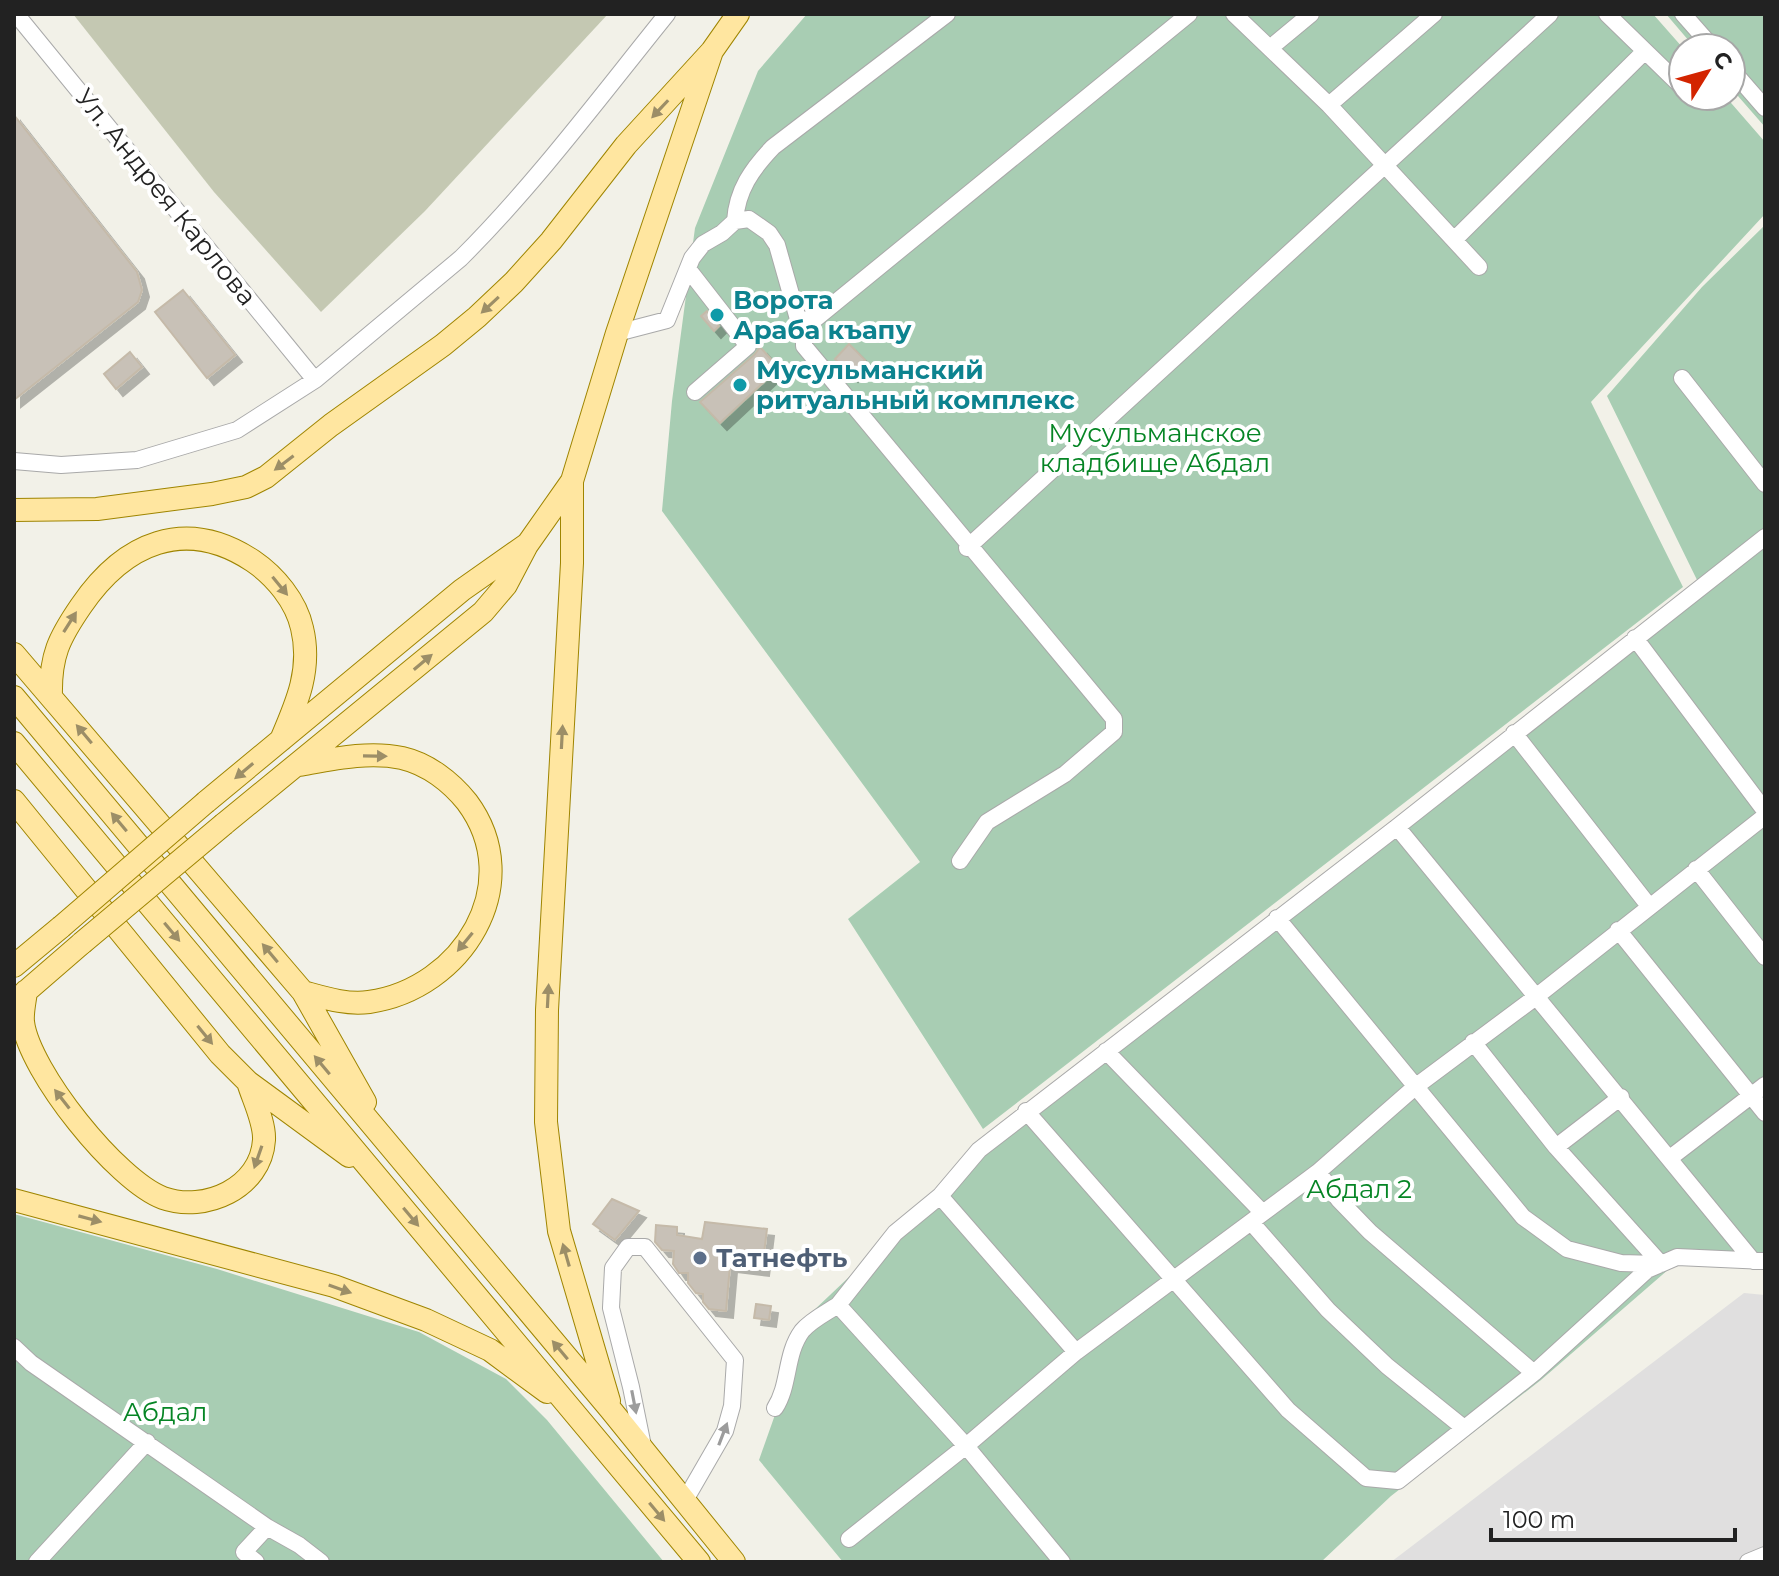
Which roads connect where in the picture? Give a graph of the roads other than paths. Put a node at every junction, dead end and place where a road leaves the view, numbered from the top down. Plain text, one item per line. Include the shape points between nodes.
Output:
1 (16, 14) edge
2 (667, 14) edge
3 (738, 14) edge
4 (947, 14) edge
5 (1189, 14) edge
6 (1234, 14) edge
7 (1311, 14) edge
8 (1434, 14) edge
9 (1550, 14) edge
10 (1607, 14) edge
11 (1683, 14) edge
12 (1699, 32) edge
13 (1270, 48) junction
14 (712, 51) junction
15 (1645, 51) junction
16 (1667, 72) edge
17 (1747, 87) edge
18 (1329, 105) junction
19 (1765, 108) edge
20 (1384, 165) junction
21 (735, 221) junction
22 (1454, 240) junction
23 (1479, 267) dead end
24 (688, 269) junction
25 (798, 319) junction
26 (617, 333) junction
27 (1682, 378) dead end
28 (315, 380) junction
29 (695, 392) dead end
30 (18, 459) edge
31 (572, 481) junction
32 (1765, 484) edge
33 (14, 510) edge
34 (1759, 542) edge
35 (527, 545) junction
36 (969, 546) junction
37 (1765, 561) edge
38 (1635, 638) junction
39 (14, 654) edge
40 (51, 696) junction
41 (14, 697) edge
42 (1514, 733) junction
43 (281, 740) junction
44 (14, 743) edge
45 (298, 765) junction
46 (14, 801) edge
47 (1765, 813) edge
48 (1397, 827) junction
49 (960, 861) dead end
50 (1696, 869) junction
51 (1649, 906) junction
52 (1277, 918) junction
53 (1618, 930) junction
54 (1765, 957) edge
55 (14, 966) edge
56 (303, 992) junction
57 (1537, 996) junction
58 (20, 997) edge
59 (1473, 1042) junction
60 (1106, 1051) junction
61 (248, 1082) junction
62 (1765, 1085) edge
63 (1415, 1087) junction
64 (1751, 1096) junction
65 (1621, 1097) junction
66 (1026, 1111) junction
67 (1765, 1113) edge
68 (383, 1138) junction
69 (1556, 1147) junction
70 (1670, 1158) junction
71 (1318, 1172) junction
72 (377, 1175) junction
73 (940, 1196) junction
74 (14, 1200) edge
75 (1256, 1217) junction
76 (1759, 1261) edge
77 (1661, 1264) junction
78 (1172, 1280) junction
79 (838, 1305) junction
80 (14, 1347) edge
81 (1076, 1352) junction
82 (1534, 1373) junction
83 (775, 1408) dead end
84 (611, 1410) junction
85 (574, 1411) junction
86 (1464, 1428) junction
87 (147, 1442) junction
88 (966, 1446) junction
89 (644, 1451) junction
90 (684, 1502) junction
91 (267, 1527) junction
92 (849, 1539) dead end
93 (1765, 1555) edge
94 (37, 1562) edge
95 (256, 1562) edge
96 (321, 1562) edge
97 (699, 1562) edge
98 (734, 1562) edge
99 (1062, 1562) edge
100 (1748, 1562) edge

1 - 28 street, Ул. Андрея Карлова
2 - 28 street via 478,241
3 - 14 main road
4 - 21 street via 773,147 743,184
5 - 25 street via 814,320
6 - 13 street
7 - 13 street
8 - 18 street
9 - 20 street
10 - 15 street
11 - 12 street
13 - 18 street
14 - 26 main road
14 -> 33 main road via 496,300 266,477 212,494 97,509
15 - 16 street
15 - 22 street
17 - 19 street
18 - 20 street
20 - 22 street
20 - 36 street
21 - 24 street via 703,244
21 - 25 street via 749,219 777,245
22 - 23 street
24 - 26 street via 667,320
24 - 29 street via 748,346
25 - 36 street via 804,346
26 - 31 main road
27 - 32 street
28 - 30 street via 237,430 137,460 61,465
31 - 35 main road
84 -> 31 main road via 559,1231 546,1122
34 - 37 street
34 - 38 street
35 - 43 main road via 462,590
45 -> 35 main road via 483,612 506,585
36 - 49 street via 1114,719 1114,732 1065,774 987,822
38 - 42 street
38 - 47 street
39 - 40 main road
40 -> 43 main road via 50,668 57,643 92,589 117,563 142,548 202,538 233,548 267,570 288,595 302,626 301,695
56 -> 40 main road
68 -> 41 main road
42 - 48 street
42 - 51 street
43 -> 55 main road, bridge
44 -> 72 main road
45 -> 56 main road via 376,755 405,758 433,770 476,815 493,867 490,897 478,927 450,960 417,985 368,1002 342,1003
45 - 58 main road, bridge
46 -> 61 main road
47 - 50 street
48 - 52 street
48 - 57 street
50 - 51 street
50 - 54 street
51 - 53 street
52 - 60 street
52 - 63 street
53 - 57 street
53 - 64 street
56 - 68 main road
57 - 59 street
57 - 65 street
61 -> 58 main road via 264,1138 259,1163 228,1194 209,1201 162,1198 111,1159 46,1079 28,1042
59 - 63 street
59 - 69 street
60 - 66 street
60 - 75 street
61 - 72 main road
62 - 64 street
63 - 71 street
63 - 77 street via 1523,1217 1567,1249 1621,1263
64 - 67 street
64 - 70 street
65 - 69 street
65 - 70 street
66 - 73 street via 979,1150
66 - 78 street
84 -> 68 main road
69 - 77 street
70 - 76 street
71 - 75 street
71 - 82 street via 1370,1232
72 -> 85 main road
73 - 79 street via 895,1233
73 - 81 street
74 -> 85 main road via 334,1286 426,1320 490,1350
75 - 78 street
75 - 86 street via 1328,1310
76 - 77 street via 1677,1257
77 - 82 street via 1647,1270
78 - 81 street
78 - 86 street via 1288,1410 1366,1478 1398,1481
79 - 83 street via 803,1331
79 - 88 street
80 - 87 street
81 - 88 street
82 - 86 street
84 - 89 main road
85 -> 97 main road
87 - 91 street
87 - 94 street
88 - 92 street
88 - 99 street
89 - 90 main road
90 -> 89 street via 725,1431 735,1360 645,1247 628,1247 613,1268 611,1308
90 - 98 main road
91 - 95 street via 244,1552
91 - 96 street
93 - 100 street

